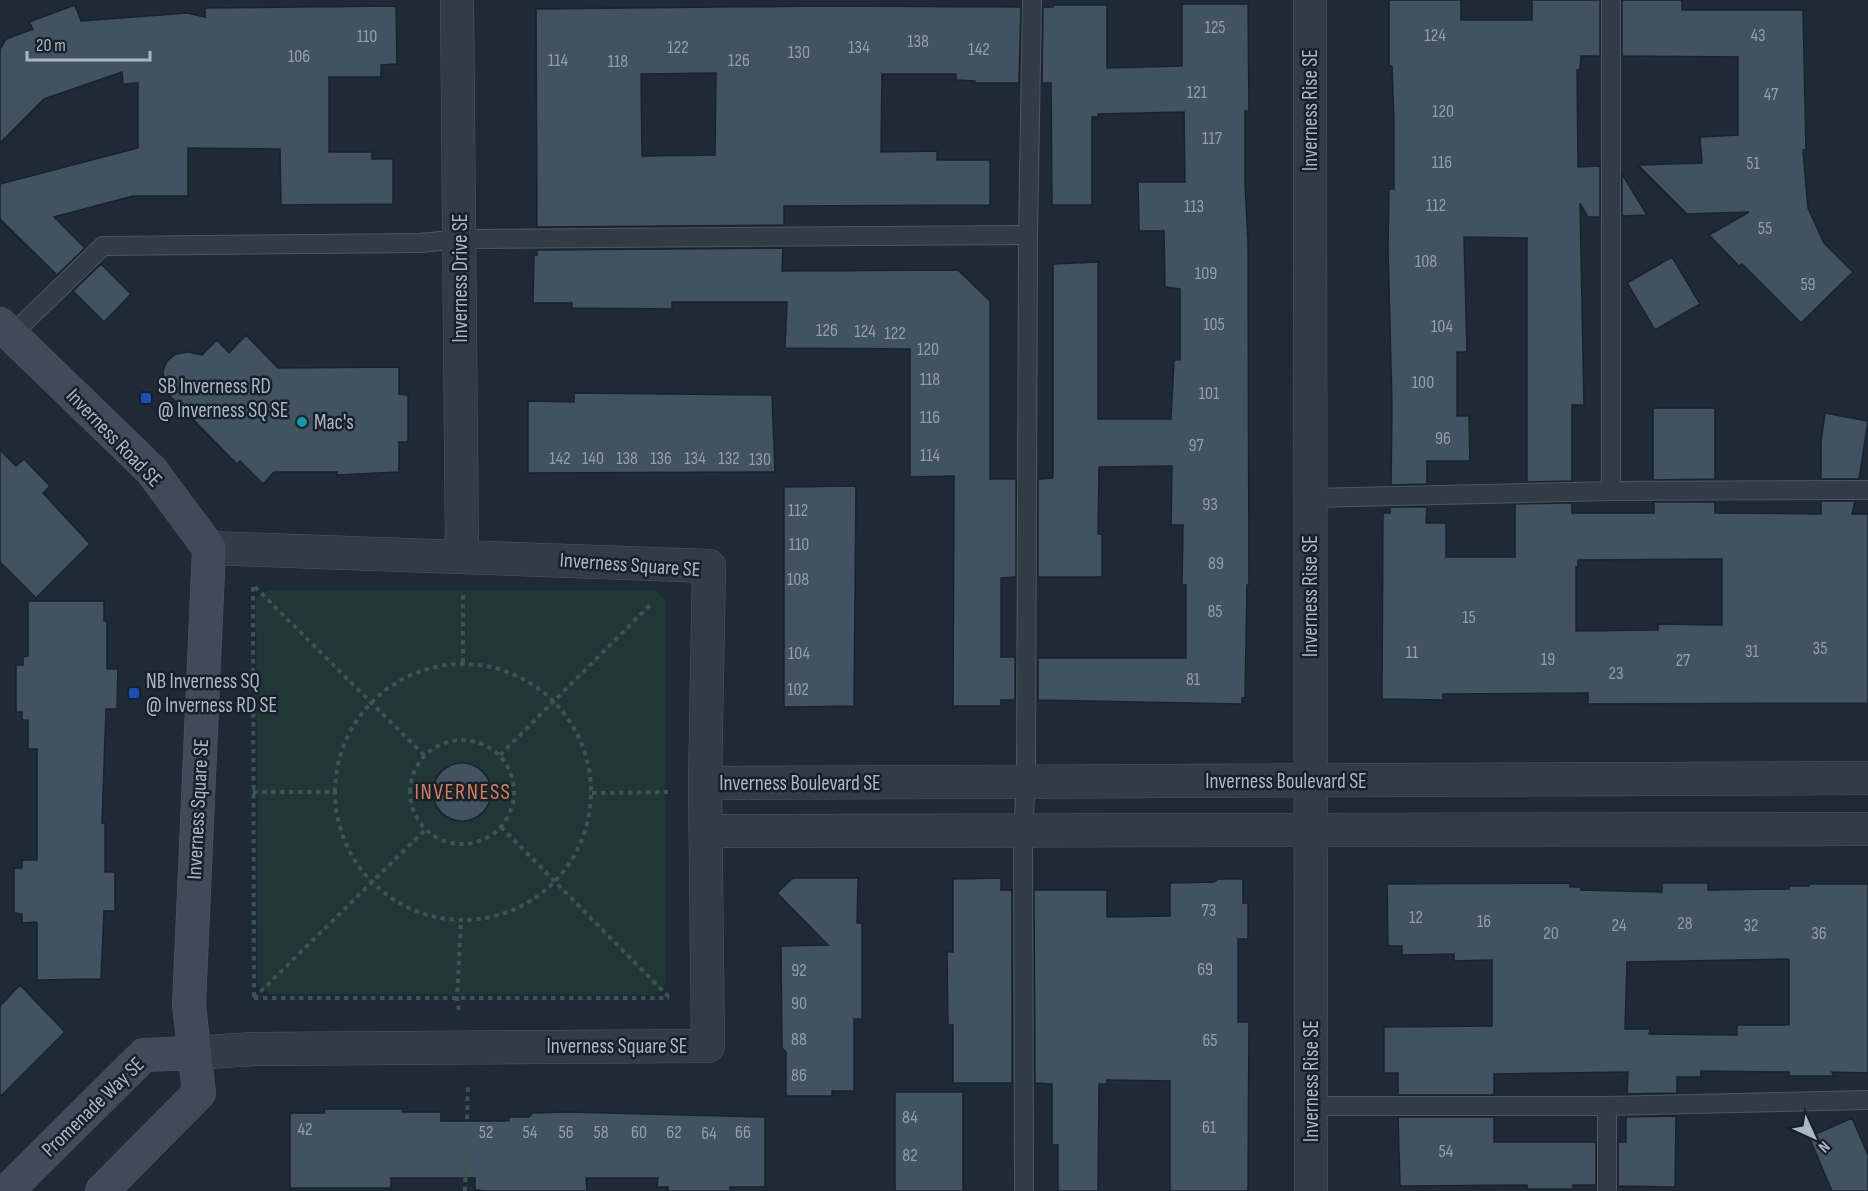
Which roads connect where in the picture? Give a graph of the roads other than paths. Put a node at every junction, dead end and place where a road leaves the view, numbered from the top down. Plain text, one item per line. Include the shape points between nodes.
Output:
1 (458, 0) edge
2 (1032, 0) edge
3 (1311, 0) edge
4 (1611, 0) edge
5 (1028, 235) junction
6 (460, 239) junction
7 (4, 335) edge
8 (1868, 490) edge
9 (1611, 491) junction
10 (1310, 498) junction
11 (209, 548) junction
12 (462, 557) junction
13 (1868, 778) edge
14 (1311, 781) junction
15 (1026, 782) junction
16 (705, 783) junction
17 (1868, 829) edge
18 (1310, 830) junction
19 (707, 831) junction
20 (1023, 831) junction
21 (192, 1053) junction
22 (1868, 1100) edge
23 (1311, 1106) junction
24 (1607, 1106) junction
25 (7, 1191) edge
26 (102, 1191) edge
27 (1024, 1191) edge
28 (1311, 1191) edge
29 (1607, 1191) edge

1 - 6 street, Inverness Drive SE
2 - 5 lane
3 - 10 street, Inverness Rise SE
4 - 9 lane
5 - 6 lane
5 - 15 lane
6 - 7 lane via 420,243 103,246
6 - 12 street, Inverness Drive SE
7 - 11 street, Inverness Road SE via 151,470
8 - 9 lane
9 - 10 lane
10 - 14 street, Inverness Rise SE
11 - 12 street, Inverness Square SE
11 - 21 street, Inverness Square SE via 189,1005
12 - 16 street, Inverness Square SE via 709,566
13 - 14 street, Inverness Boulevard SE
14 - 15 street, Inverness Boulevard SE
14 - 18 street, Inverness Rise SE
15 - 16 street, Inverness Boulevard SE
15 - 20 lane
16 - 19 street, Inverness Square SE
17 - 18 street
18 - 20 street
18 - 23 street, Inverness Rise SE
19 - 20 street
19 - 21 street, Inverness Square SE via 708,1046 253,1049
20 - 27 lane
21 - 25 street, Promenade Way SE via 144,1054
21 - 26 street via 199,1093
22 - 24 lane
23 - 24 lane
23 - 28 street, Inverness Rise SE
24 - 29 lane

